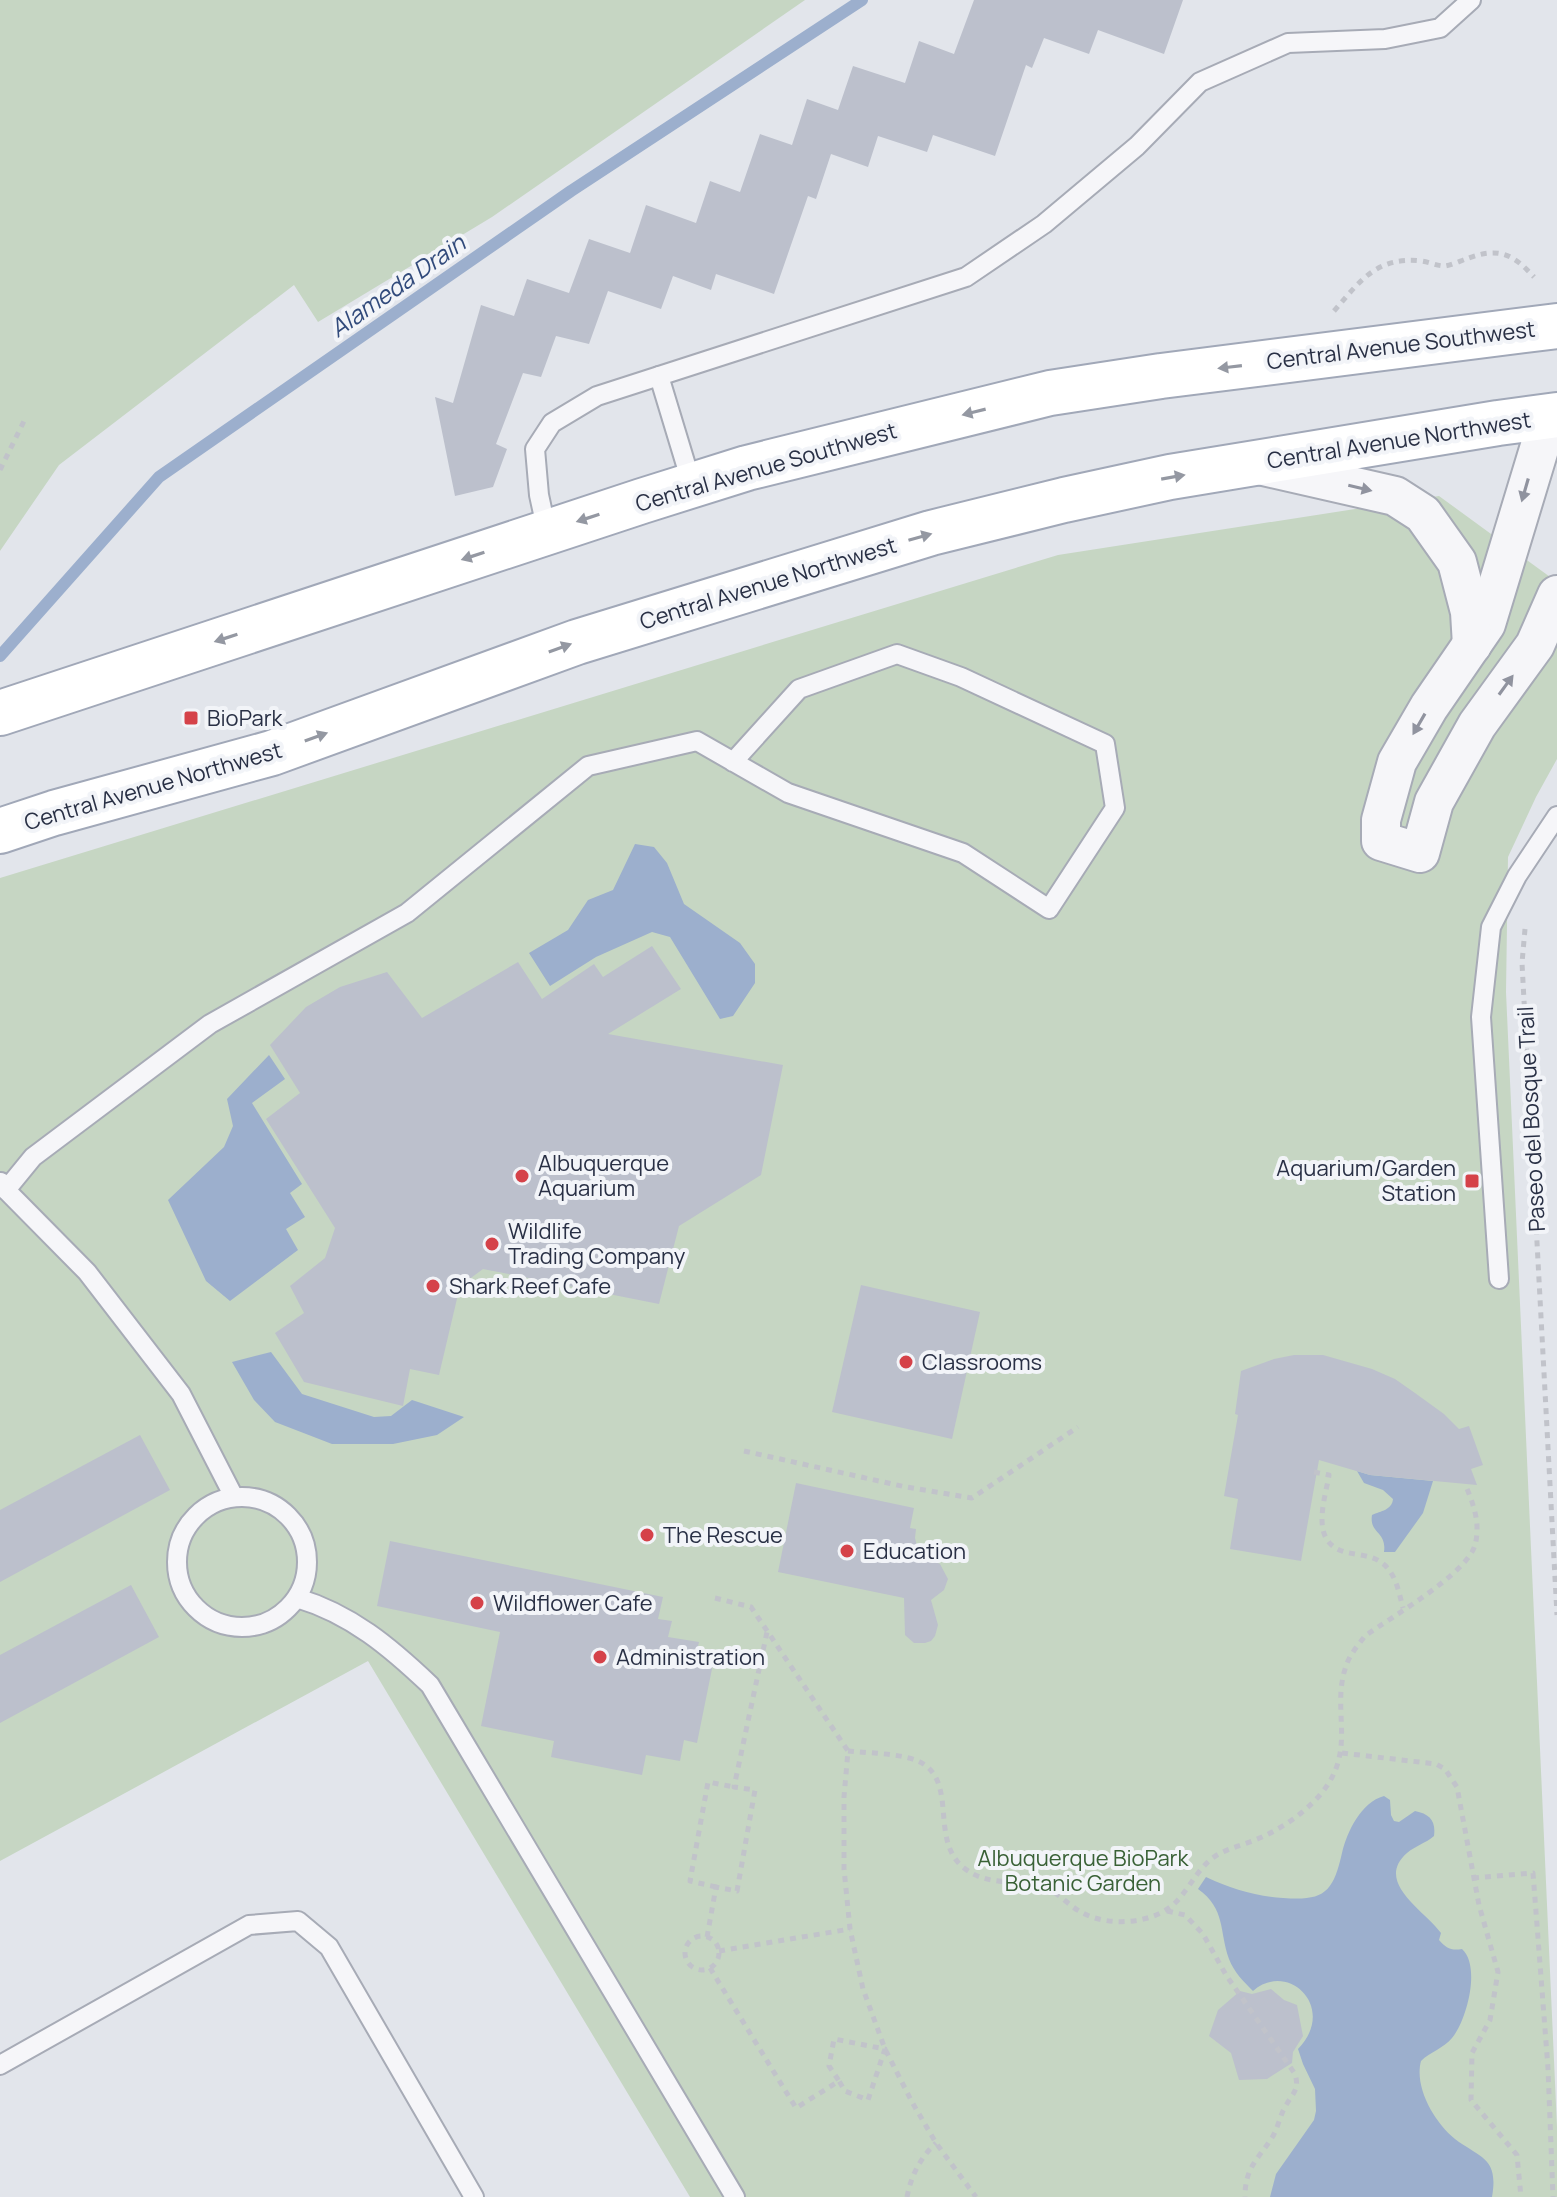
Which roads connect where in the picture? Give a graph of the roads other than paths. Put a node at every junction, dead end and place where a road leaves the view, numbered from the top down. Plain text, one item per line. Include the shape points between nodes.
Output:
1 (1471, 0) edge
2 (1557, 326) edge
3 (659, 376) junction
4 (1553, 416) edge
5 (1256, 464) junction
6 (692, 485) junction
7 (547, 532) junction
8 (1557, 595) edge
9 (1472, 645) junction
10 (0, 713) edge
11 (733, 762) junction
12 (1557, 816) edge
13 (0, 831) edge
14 (3, 1185) edge
15 (1499, 1279) dead end
16 (234, 1497) junction
17 (297, 1598) junction
18 (0, 2065) edge
19 (474, 2197) edge
20 (735, 2197) edge

1 - 3 lane via 1440,28 1385,39 1288,43 1200,82 1137,146 1055,214 966,277
2 -> 6 main road, Central Avenue Southwest via 1050,393
3 - 6 lane
3 - 7 lane via 597,396 552,423 535,449
4 - 5 main road, Central Avenue Northwest
4 -> 9 street via 1486,624
5 -> 9 street via 1395,496 1423,514 1457,562
13 -> 5 main road, Central Avenue Northwest via 272,753 577,642 916,538 1064,500
6 -> 7 main road, Central Avenue Southwest
7 -> 10 main road, Central Avenue Southwest
9 -> 8 street via 1397,762 1381,820 1381,841 1420,853 1434,802 1477,725 1535,645
11 - 11 lane via 788,793 963,853 1049,909 1115,808 1105,744 961,677 897,654 799,689
11 - 14 lane via 697,741 588,766 407,913 210,1024
12 - 15 lane via 1491,927 1481,1017
14 - 16 lane via 87,1272 181,1394
16 - 17 lane via 257,1498 282,1510 298,1529 308,1564
16 - 17 lane via 200,1511 183,1535 178,1578 188,1598 224,1625 246,1627 281,1615
17 - 20 lane via 323,1606 385,1643 430,1685
18 - 19 lane via 249,1925 298,1921 329,1947

